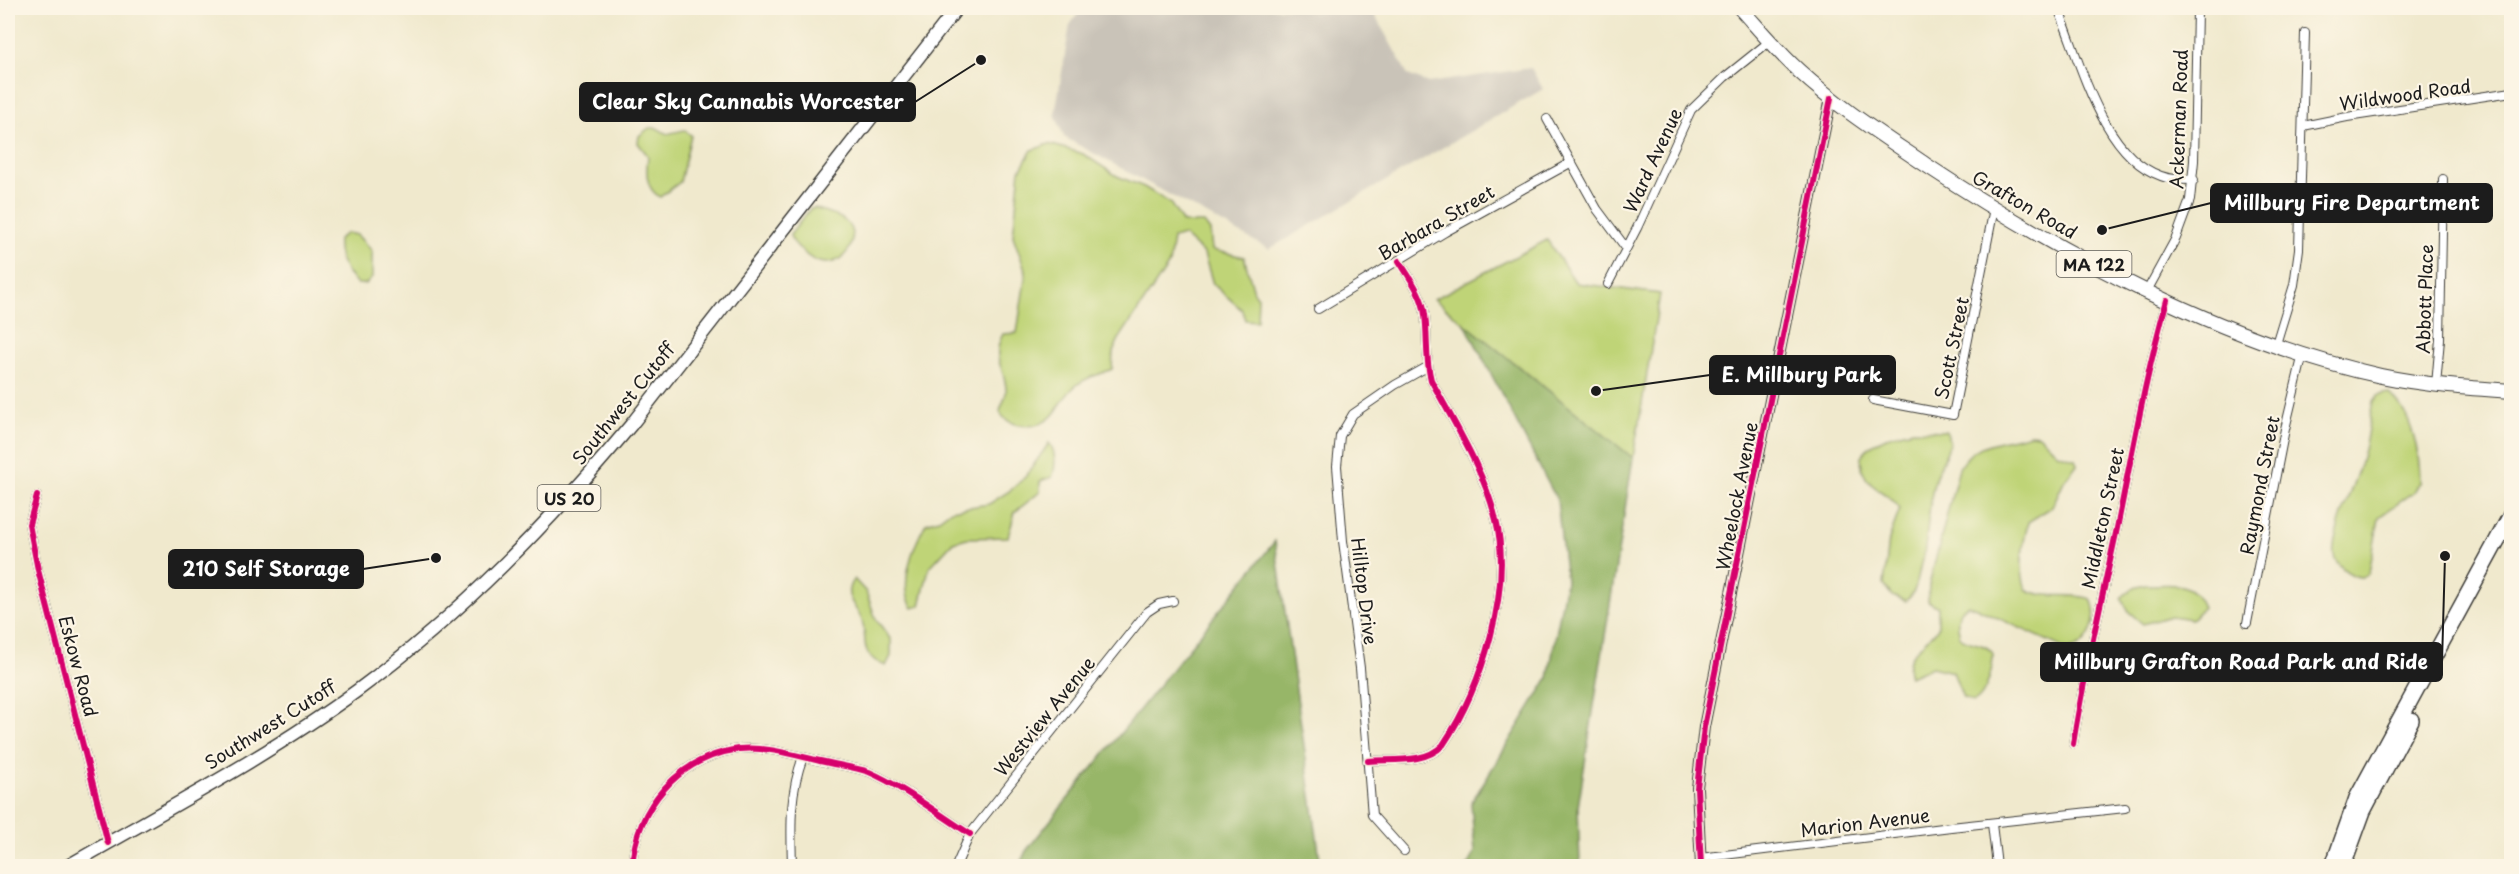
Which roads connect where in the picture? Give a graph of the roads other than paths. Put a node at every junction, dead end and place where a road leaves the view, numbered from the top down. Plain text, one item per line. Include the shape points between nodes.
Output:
1 (957, 8) edge
2 (1740, 8) edge
3 (2058, 8) edge
4 (2197, 10) dead end
5 (2305, 33) dead end
6 (1770, 41) junction
7 (2511, 92) edge
8 (1831, 98) junction
9 (1547, 119) dead end
10 (2303, 126) junction
11 (1570, 163) junction
12 (2443, 179) dead end
13 (2193, 180) junction
14 (1994, 208) junction
15 (1626, 248) junction
16 (1399, 261) junction
17 (1608, 284) dead end
18 (2147, 291) junction
19 (2167, 300) junction
20 (1318, 309) dead end
21 (2276, 344) junction
22 (2303, 354) junction
23 (1427, 367) junction
24 (2436, 385) junction
25 (2511, 391) edge
26 (1874, 400) dead end
27 (37, 496) dead end
28 (2511, 513) edge
29 (2511, 530) edge
30 (1173, 601) dead end
31 (2247, 623) dead end
32 (2073, 744) dead end
33 (803, 758) junction
34 (1368, 761) junction
35 (2125, 808) dead end
36 (1992, 824) junction
37 (970, 834) junction
38 (2511, 842) edge
39 (108, 843) junction
40 (2511, 849) edge
41 (1404, 851) dead end
42 (1701, 862) edge
43 (68, 867) edge
44 (632, 867) edge
45 (792, 867) edge
46 (956, 867) edge
47 (1997, 867) edge
48 (2333, 867) edge
49 (2344, 867) edge

1 - 39 main road, Southwest Cutoff / US 20 via 631,425 506,564 432,631 352,694
2 - 6 highway, Grafton Road / MA 122
3 - 13 street via 2102,118 2119,144 2139,164 2162,177
4 - 13 street, Ackerman Road
5 - 10 street
6 - 8 highway, Grafton Road / MA 122
6 - 15 street, Ward Avenue via 1691,110
7 - 10 street, Wildwood Road
8 - 14 highway, Grafton Road / MA 122
8 - 42 street, Wheelock Avenue via 1704,727 1697,788
9 - 11 street
10 - 21 street via 2300,249 2294,285
11 - 15 street
11 - 16 street, Barbara Street
12 - 24 street, Abbott Place
13 - 18 street, Ackerman Road via 2176,238
14 - 18 highway, Grafton Road / MA 122
14 - 26 street, Scott Street via 1953,415
15 - 17 street, Ward Avenue
16 - 20 street, Barbara Street
16 - 23 street via 1425,314
18 - 19 highway, Grafton Road / MA 122
19 - 21 highway, Grafton Road / MA 122
19 - 32 street, Middleton Street via 2147,372
21 - 22 highway, Grafton Road / MA 122
22 - 24 highway, Grafton Road / MA 122 via 2381,376
22 - 31 street, Raymond Street
23 - 34 street, Hilltop Drive via 1361,407 1348,421 1338,447 1343,541
23 - 34 street via 1480,475 1496,519 1501,552 1498,603 1472,690 1443,745 1424,757
24 - 25 highway, Grafton Road / MA 122
27 - 39 street, Eskow Road via 29,524
28 - 48 highway via 2357,798
29 - 49 highway via 2363,811
30 - 37 street, Westview Avenue via 1147,612
33 - 37 street via 867,772
33 - 44 street via 740,749 703,758 680,772 649,807
33 - 45 street via 791,802
34 - 41 street, Hilltop Drive via 1372,815
35 - 36 street, Marion Avenue
36 - 42 street, Marion Avenue via 1951,826
36 - 47 street
37 - 46 street, Westview Avenue
38 - 40 street
39 - 43 main road, Southwest Cutoff / US 20

